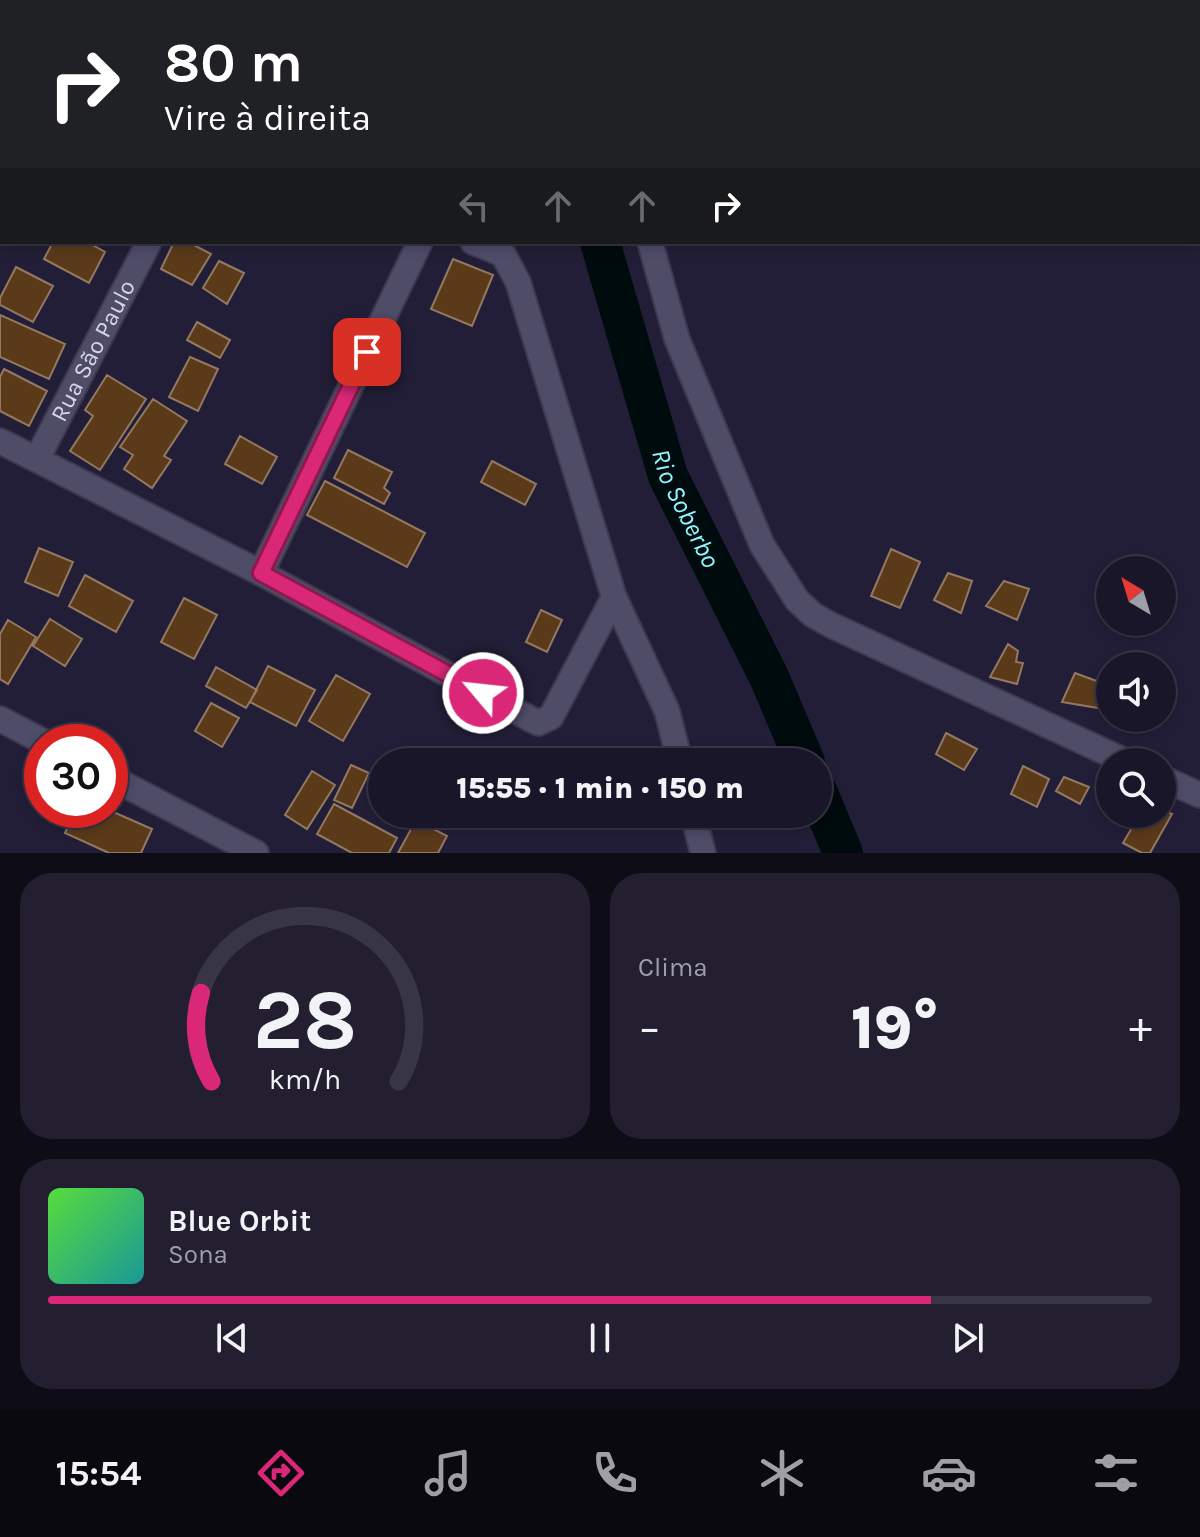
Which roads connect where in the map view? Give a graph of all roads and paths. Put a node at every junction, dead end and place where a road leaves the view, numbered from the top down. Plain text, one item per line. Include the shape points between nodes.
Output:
1 (148, 244) edge
2 (419, 244) edge
3 (478, 244) edge
4 (651, 244) edge
5 (0, 441) edge
6 (37, 459) junction
7 (261, 573) junction
8 (614, 597) junction
9 (0, 719) edge
10 (24, 732) edge
11 (676, 748) edge
12 (1097, 748) edge
13 (1176, 784) edge
14 (128, 786) edge
15 (1200, 795) edge
16 (697, 828) edge
17 (256, 853) edge
18 (703, 853) edge

1 - 6 street, Rua São Paulo
2 - 7 street
3 - 8 street via 503,254 518,282
4 - 12 street via 677,339 762,545 797,600 833,626
5 - 6 street
6 - 7 street
7 - 8 street via 538,723 551,717
8 - 11 street via 667,711
9 - 10 street
13 - 15 street
14 - 17 street
16 - 18 street

